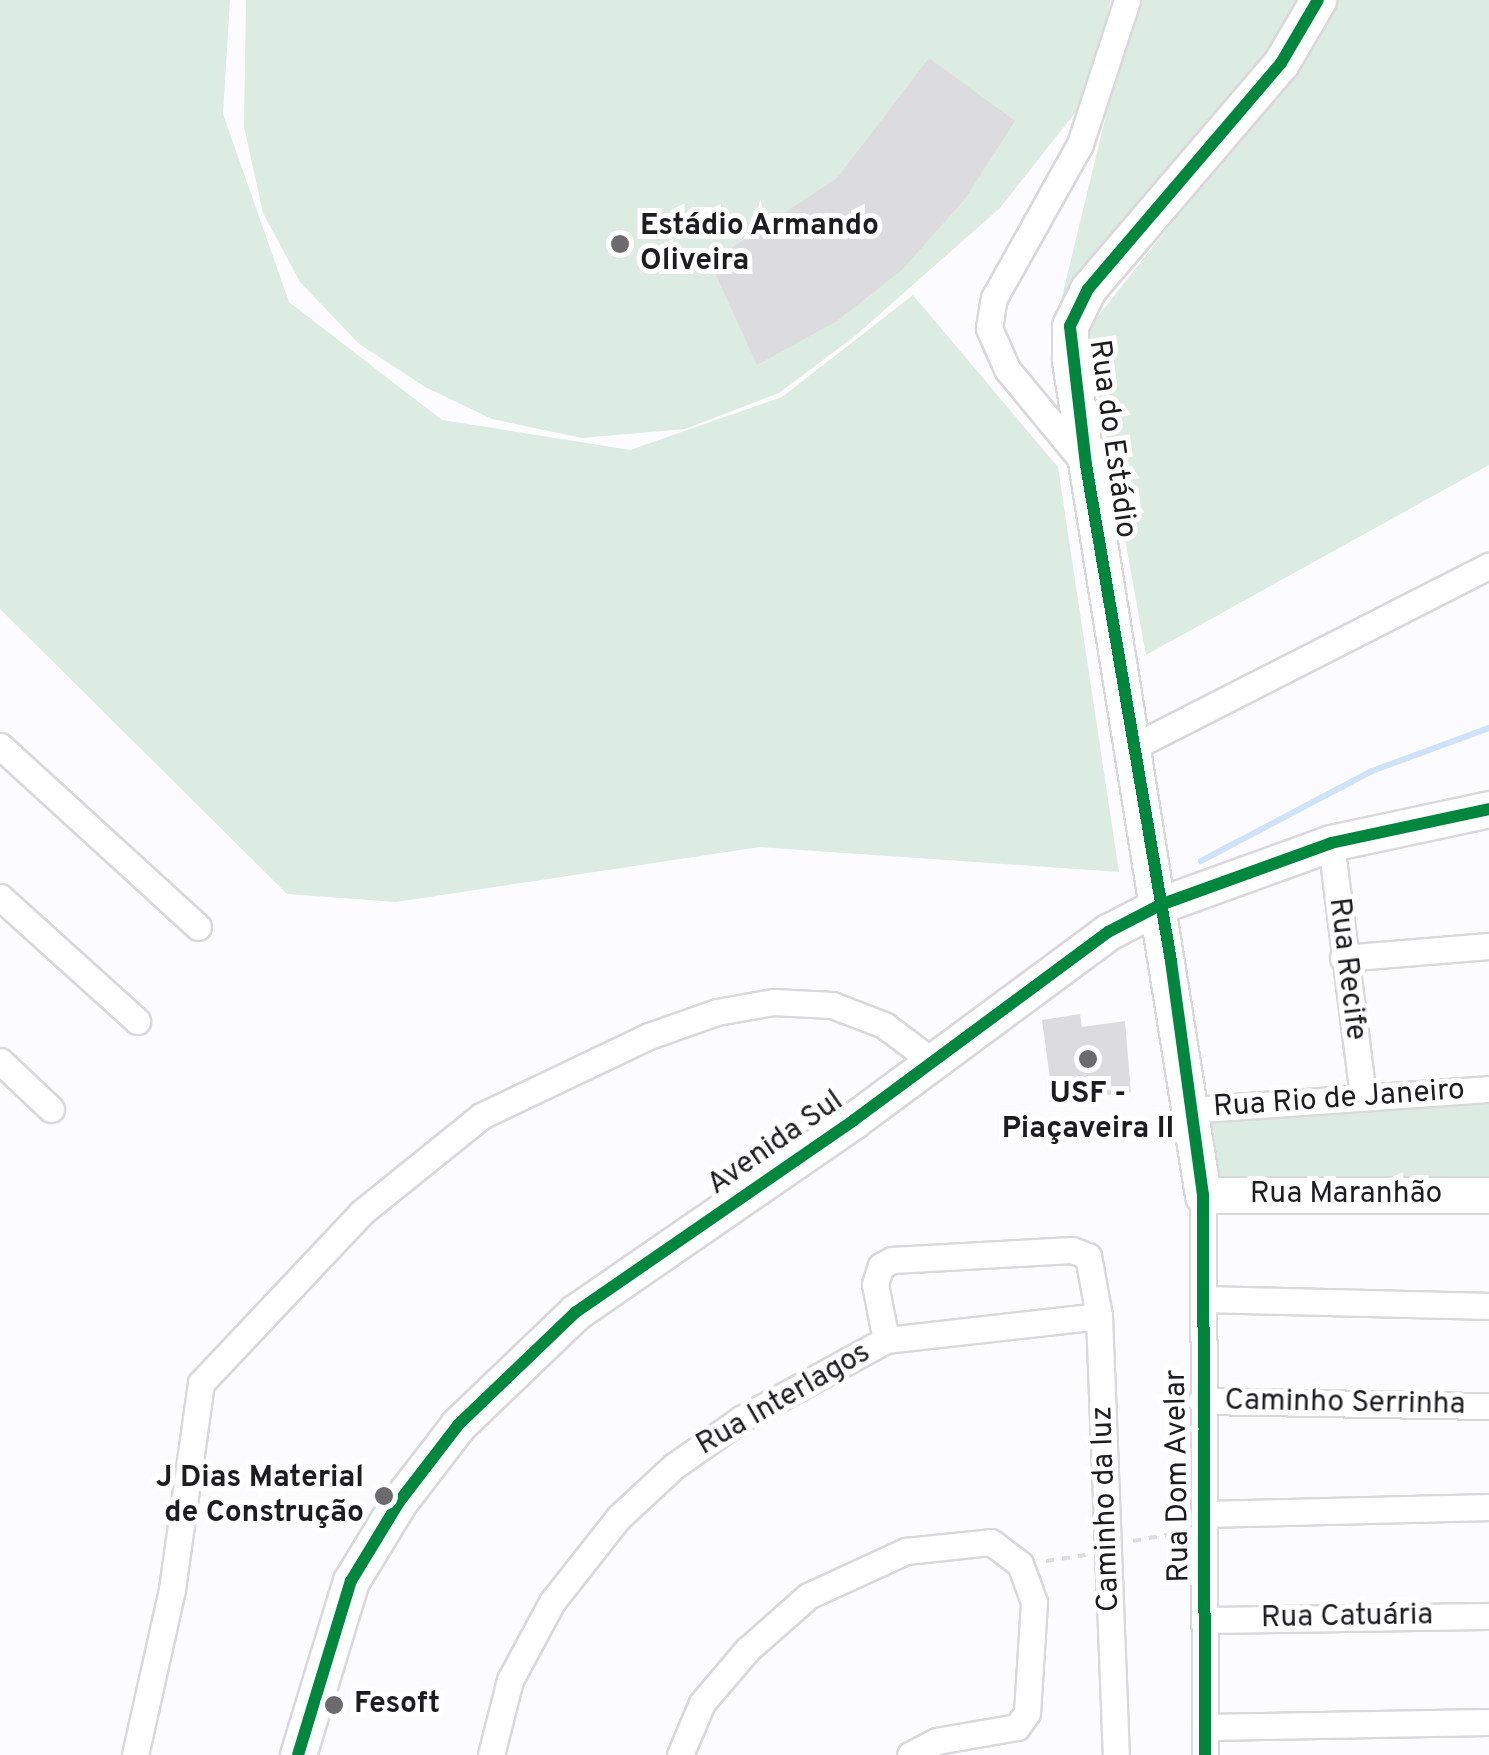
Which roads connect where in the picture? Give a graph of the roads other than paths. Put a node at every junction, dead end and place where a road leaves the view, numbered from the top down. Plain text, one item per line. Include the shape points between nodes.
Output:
1 (1127, 0) edge
2 (1318, 0) edge
3 (1086, 465) junction
4 (1489, 566) edge
5 (0, 746) edge
6 (1135, 746) junction
7 (1489, 809) edge
8 (1331, 843) junction
9 (0, 897) edge
10 (1160, 905) junction
11 (198, 927) dead end
12 (1489, 946) edge
13 (1344, 958) junction
14 (137, 1020) dead end
15 (0, 1061) edge
16 (932, 1061) junction
17 (1489, 1089) edge
18 (1363, 1094) junction
19 (52, 1110) dead end
20 (1190, 1110) junction
21 (1489, 1195) edge
22 (1204, 1196) junction
23 (1092, 1264) joint
24 (1204, 1298) junction
25 (1489, 1306) edge
26 (1099, 1316) junction
27 (886, 1340) junction
28 (1201, 1401) junction
29 (1489, 1406) edge
30 (1489, 1507) edge
31 (1207, 1514) junction
32 (1489, 1616) edge
33 (1206, 1620) junction
34 (1489, 1722) edge
35 (1205, 1726) junction
36 (134, 1755) edge
37 (298, 1755) edge
38 (490, 1755) edge
39 (680, 1755) edge
40 (910, 1755) edge
41 (1116, 1755) edge
42 (1205, 1755) edge

1 - 3 street via 1080,144 994,298 989,328 1007,369
2 - 3 street, Rua do Estádio via 1281,62 1088,289 1070,326
3 - 6 street, Rua do Estádio
4 - 6 street
5 - 11 street
6 - 10 street, Rua do Estádio
7 - 8 street, Avenida Sul
8 - 10 street, Avenida Sul
8 - 13 street, Rua Recife
9 - 14 street
10 - 16 street, Avenida Sul via 1108,932
10 - 20 street, Rua do Estádio
12 - 13 street
13 - 18 street, Rua Recife
15 - 19 street
16 - 36 street via 884,1025 832,1004 773,1002 718,1012 649,1036 481,1116 361,1213 201,1383 172,1589
16 - 37 street, Avenida Sul via 576,1312 458,1425 399,1502 351,1581
17 - 18 street, Rua Rio de Janeiro
18 - 20 street, Rua Rio de Janeiro
20 - 22 street, Rua do Estádio
21 - 22 street, Rua Maranhão
22 - 24 street, Rua Dom Avelar
23 - 26 street, Caminho da luz
23 - 27 street, Rua Interlagos via 1072,1250 892,1260 881,1266 875,1284
24 - 25 street
24 - 28 street, Rua Dom Avelar
26 - 27 street, Rua Interlagos
26 - 41 street, Caminho da luz
27 - 38 street, Rua Interlagos via 741,1419 618,1517 552,1602 510,1680
28 - 29 street, Caminho Serrinha
28 - 31 street, Rua Dom Avelar
30 - 31 street
31 - 33 street, Rua Dom Avelar
32 - 33 street, Rua Catuária
33 - 35 street, Rua Dom Avelar
34 - 35 street
35 - 42 street, Rua Dom Avelar
39 - 40 street via 702,1703 747,1650 808,1596 864,1564 934,1544 991,1542 1020,1564 1034,1602 1032,1697 1020,1724 938,1741

